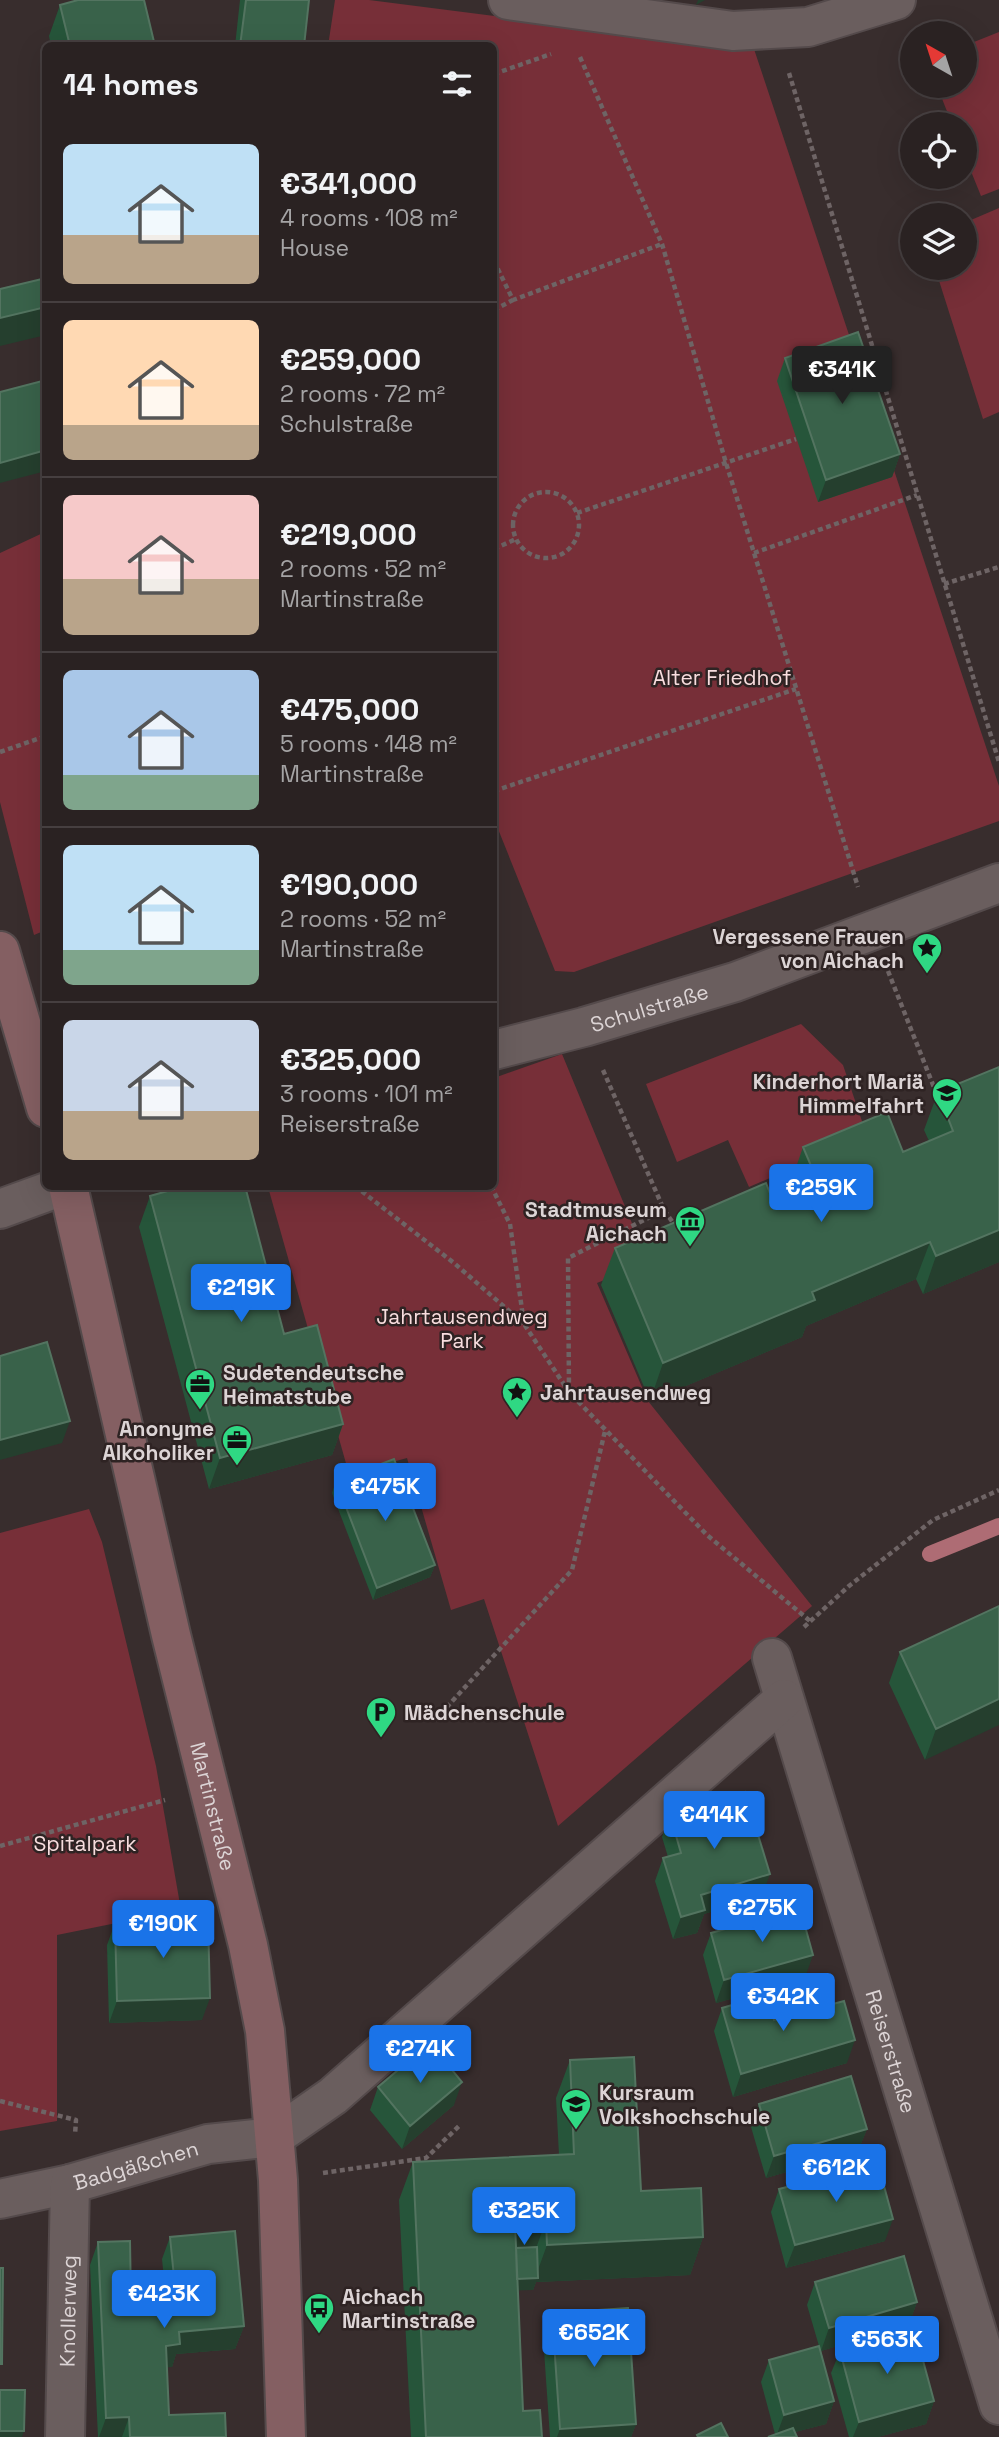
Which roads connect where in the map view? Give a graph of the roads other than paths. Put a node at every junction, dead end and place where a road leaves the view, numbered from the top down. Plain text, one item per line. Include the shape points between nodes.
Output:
1 (508, 0) edge
2 (896, 0) edge
3 (794, 18) edge
4 (999, 883) edge
5 (0, 951) edge
6 (497, 1048) edge
7 (42, 1094) edge
8 (52, 1190) edge
9 (69, 1190) edge
10 (0, 1209) edge
11 (772, 1658) dead end
12 (784, 1699) junction
13 (274, 2137) junction
14 (70, 2184) junction
15 (0, 2199) edge
16 (999, 2405) edge
17 (65, 2437) edge
18 (286, 2437) edge

1 - 3 street via 733,31
2 - 3 street
4 - 6 street, Schulstraße via 735,982
5 - 7 main road
8 - 10 street
9 - 13 main road, Martinstraße via 265,2031
11 - 12 street, Reiserstraße
12 - 13 street via 333,2096
12 - 16 street, Reiserstraße
13 - 14 street, Badgäßchen via 208,2144
13 - 18 main road, Martinstraße
14 - 15 street, Badgäßchen
14 - 17 street, Knollerweg

